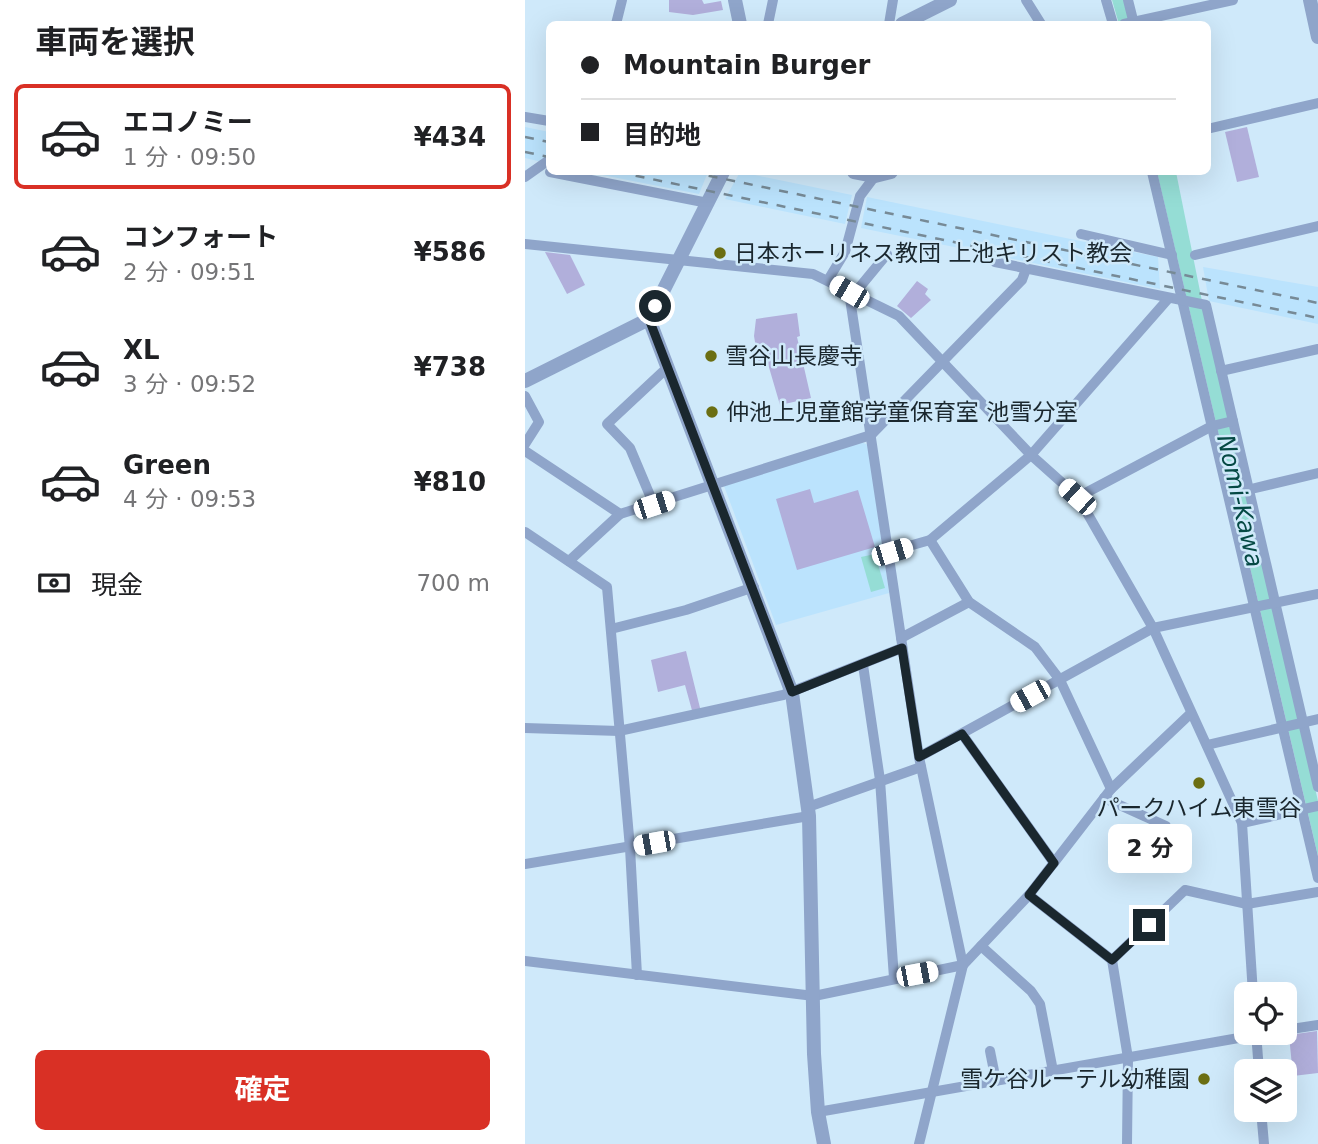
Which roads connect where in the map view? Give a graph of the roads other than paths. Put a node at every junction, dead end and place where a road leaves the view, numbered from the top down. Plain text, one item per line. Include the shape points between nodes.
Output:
1 (622, 0) edge
2 (735, 0) edge
3 (773, 0) edge
4 (894, 0) edge
5 (950, 0) edge
6 (1026, 0) edge
7 (1107, 0) edge
8 (1128, 0) edge
9 (1233, 0) edge
10 (1310, 0) edge
11 (617, 21) edge
12 (739, 21) edge
13 (769, 21) edge
14 (890, 21) edge
15 (908, 21) edge
16 (1039, 21) edge
17 (1112, 21) edge
18 (1131, 21) edge
19 (1144, 21) edge
20 (1318, 37) edge
21 (1318, 103) edge
22 (525, 117) edge
23 (546, 120) edge
24 (1211, 127) edge
25 (546, 171) edge
26 (567, 175) edge
27 (722, 175) edge
28 (870, 175) edge
29 (879, 175) edge
30 (1153, 175) edge
31 (875, 176) junction
32 (525, 177) edge
33 (708, 203) junction
34 (1318, 226) edge
35 (1081, 234) dead end
36 (525, 244) edge
37 (887, 254) dead end
38 (1172, 255) junction
39 (1195, 255) dead end
40 (684, 262) junction
41 (995, 262) dead end
42 (1026, 269) junction
43 (828, 280) junction
44 (852, 293) junction
45 (1168, 299) junction
46 (1182, 301) junction
47 (649, 319) junction
48 (1318, 349) edge
49 (942, 361) junction
50 (668, 367) junction
51 (1221, 371) junction
52 (525, 381) edge
53 (525, 397) edge
54 (1231, 421) junction
55 (1214, 426) junction
56 (871, 435) junction
57 (525, 444) edge
58 (525, 451) edge
59 (1031, 455) junction
60 (1318, 473) edge
61 (713, 486) junction
62 (1247, 490) junction
63 (1077, 497) junction
64 (654, 505) junction
65 (620, 514) junction
66 (525, 532) edge
67 (930, 540) junction
68 (888, 552) junction
69 (569, 561) junction
70 (754, 587) junction
71 (1318, 594) edge
72 (969, 602) junction
73 (1274, 603) junction
74 (1257, 606) junction
75 (1153, 628) junction
76 (611, 629) junction
77 (902, 643) junction
78 (863, 665) junction
79 (1060, 680) junction
80 (792, 692) junction
81 (1191, 713) junction
82 (1318, 719) edge
83 (1302, 723) junction
84 (1285, 727) junction
85 (525, 728) edge
86 (619, 731) junction
87 (962, 734) junction
88 (1207, 745) junction
89 (920, 762) junction
90 (880, 780) junction
91 (1318, 786) edge
92 (1107, 793) junction
93 (1318, 806) edge
94 (1303, 809) junction
95 (808, 811) junction
96 (1242, 823) junction
97 (1166, 826) dead end
98 (630, 848) junction
99 (1054, 863) junction
100 (525, 864) edge
101 (1318, 878) edge
102 (1318, 892) edge
103 (1029, 895) junction
104 (1247, 904) junction
105 (981, 946) junction
106 (1112, 960) junction
107 (525, 961) edge
108 (963, 965) junction
109 (637, 975) junction
110 (894, 978) junction
111 (1252, 982) edge
112 (814, 996) junction
113 (1318, 1025) edge
114 (1297, 1028) edge
115 (1234, 1038) edge
116 (990, 1051) dead end
117 (1128, 1058) junction
118 (1053, 1071) junction
119 (996, 1081) junction
120 (933, 1092) junction
121 (818, 1112) junction
122 (1262, 1122) edge
123 (824, 1144) edge
124 (919, 1144) edge
125 (1127, 1144) edge
126 (1264, 1144) edge

1 - 11 street
2 - 12 street
3 - 13 street
4 - 14 street
5 - 15 street
6 - 16 street
7 - 17 street
8 - 18 street
9 - 19 street
10 - 20 street
21 - 24 street
22 - 23 street
25 - 32 street
26 - 33 street
27 - 33 street
28 - 31 street
29 - 31 street
30 - 38 street
31 - 43 street via 860,196 845,251
33 - 40 street
34 - 39 street
35 - 38 street
36 - 40 street
37 - 44 street
38 - 46 street
40 - 43 street via 813,274
40 - 47 street
41 - 42 street
42 - 45 street
42 - 49 street via 1022,280
43 - 44 street
44 - 49 street via 899,316
44 - 56 street
45 - 46 street
45 - 59 street
46 - 51 street via 1206,305
46 - 55 street
47 - 50 street
47 - 52 street
48 - 51 street
49 - 56 street
49 - 59 street
50 - 61 street
50 - 64 street via 607,424 630,448
51 - 54 street
53 - 57 street via 540,422
54 - 55 street
54 - 62 street
55 - 63 street
55 - 74 street
56 - 61 street
56 - 68 street
58 - 65 street
59 - 63 street
59 - 67 street
60 - 62 street
61 - 64 street
61 - 70 street
62 - 73 street
63 - 75 street
64 - 65 street
65 - 69 street
66 - 69 street
67 - 68 street
67 - 72 street
68 - 77 street
69 - 76 street via 607,587
70 - 76 street
70 - 80 street
71 - 73 street
72 - 77 street
72 - 79 street via 1035,647
73 - 74 street
73 - 83 street
74 - 75 street
74 - 84 street
75 - 79 street
75 - 81 street
76 - 86 street
77 - 78 street
77 - 89 street
78 - 80 street
78 - 90 street
79 - 87 street
79 - 92 street
80 - 86 street
80 - 95 street
81 - 88 street
81 - 92 street
82 - 83 street
83 - 84 street
83 - 91 street
84 - 88 street
84 - 94 street
85 - 86 street
86 - 98 street
87 - 89 street
87 - 99 street
88 - 96 street
89 - 90 street
89 - 108 street
90 - 95 street
90 - 110 street
92 - 97 street
92 - 99 street
93 - 94 street
94 - 96 street
94 - 101 street
95 - 98 street
95 - 112 street
96 - 104 street
98 - 100 street
98 - 109 street
99 - 103 street
102 - 104 street
103 - 105 street
103 - 106 street
104 - 106 street via 1185,890
104 - 111 street
105 - 108 street
105 - 118 street via 1031,991 1039,1004
106 - 117 street
107 - 109 street
108 - 110 street
108 - 120 street
109 - 112 street
110 - 112 street
112 - 121 street
113 - 114 street
115 - 117 street
116 - 119 street
117 - 118 street
117 - 125 street
118 - 119 street
119 - 120 street
120 - 121 street
120 - 124 street
121 - 123 street
122 - 126 street

